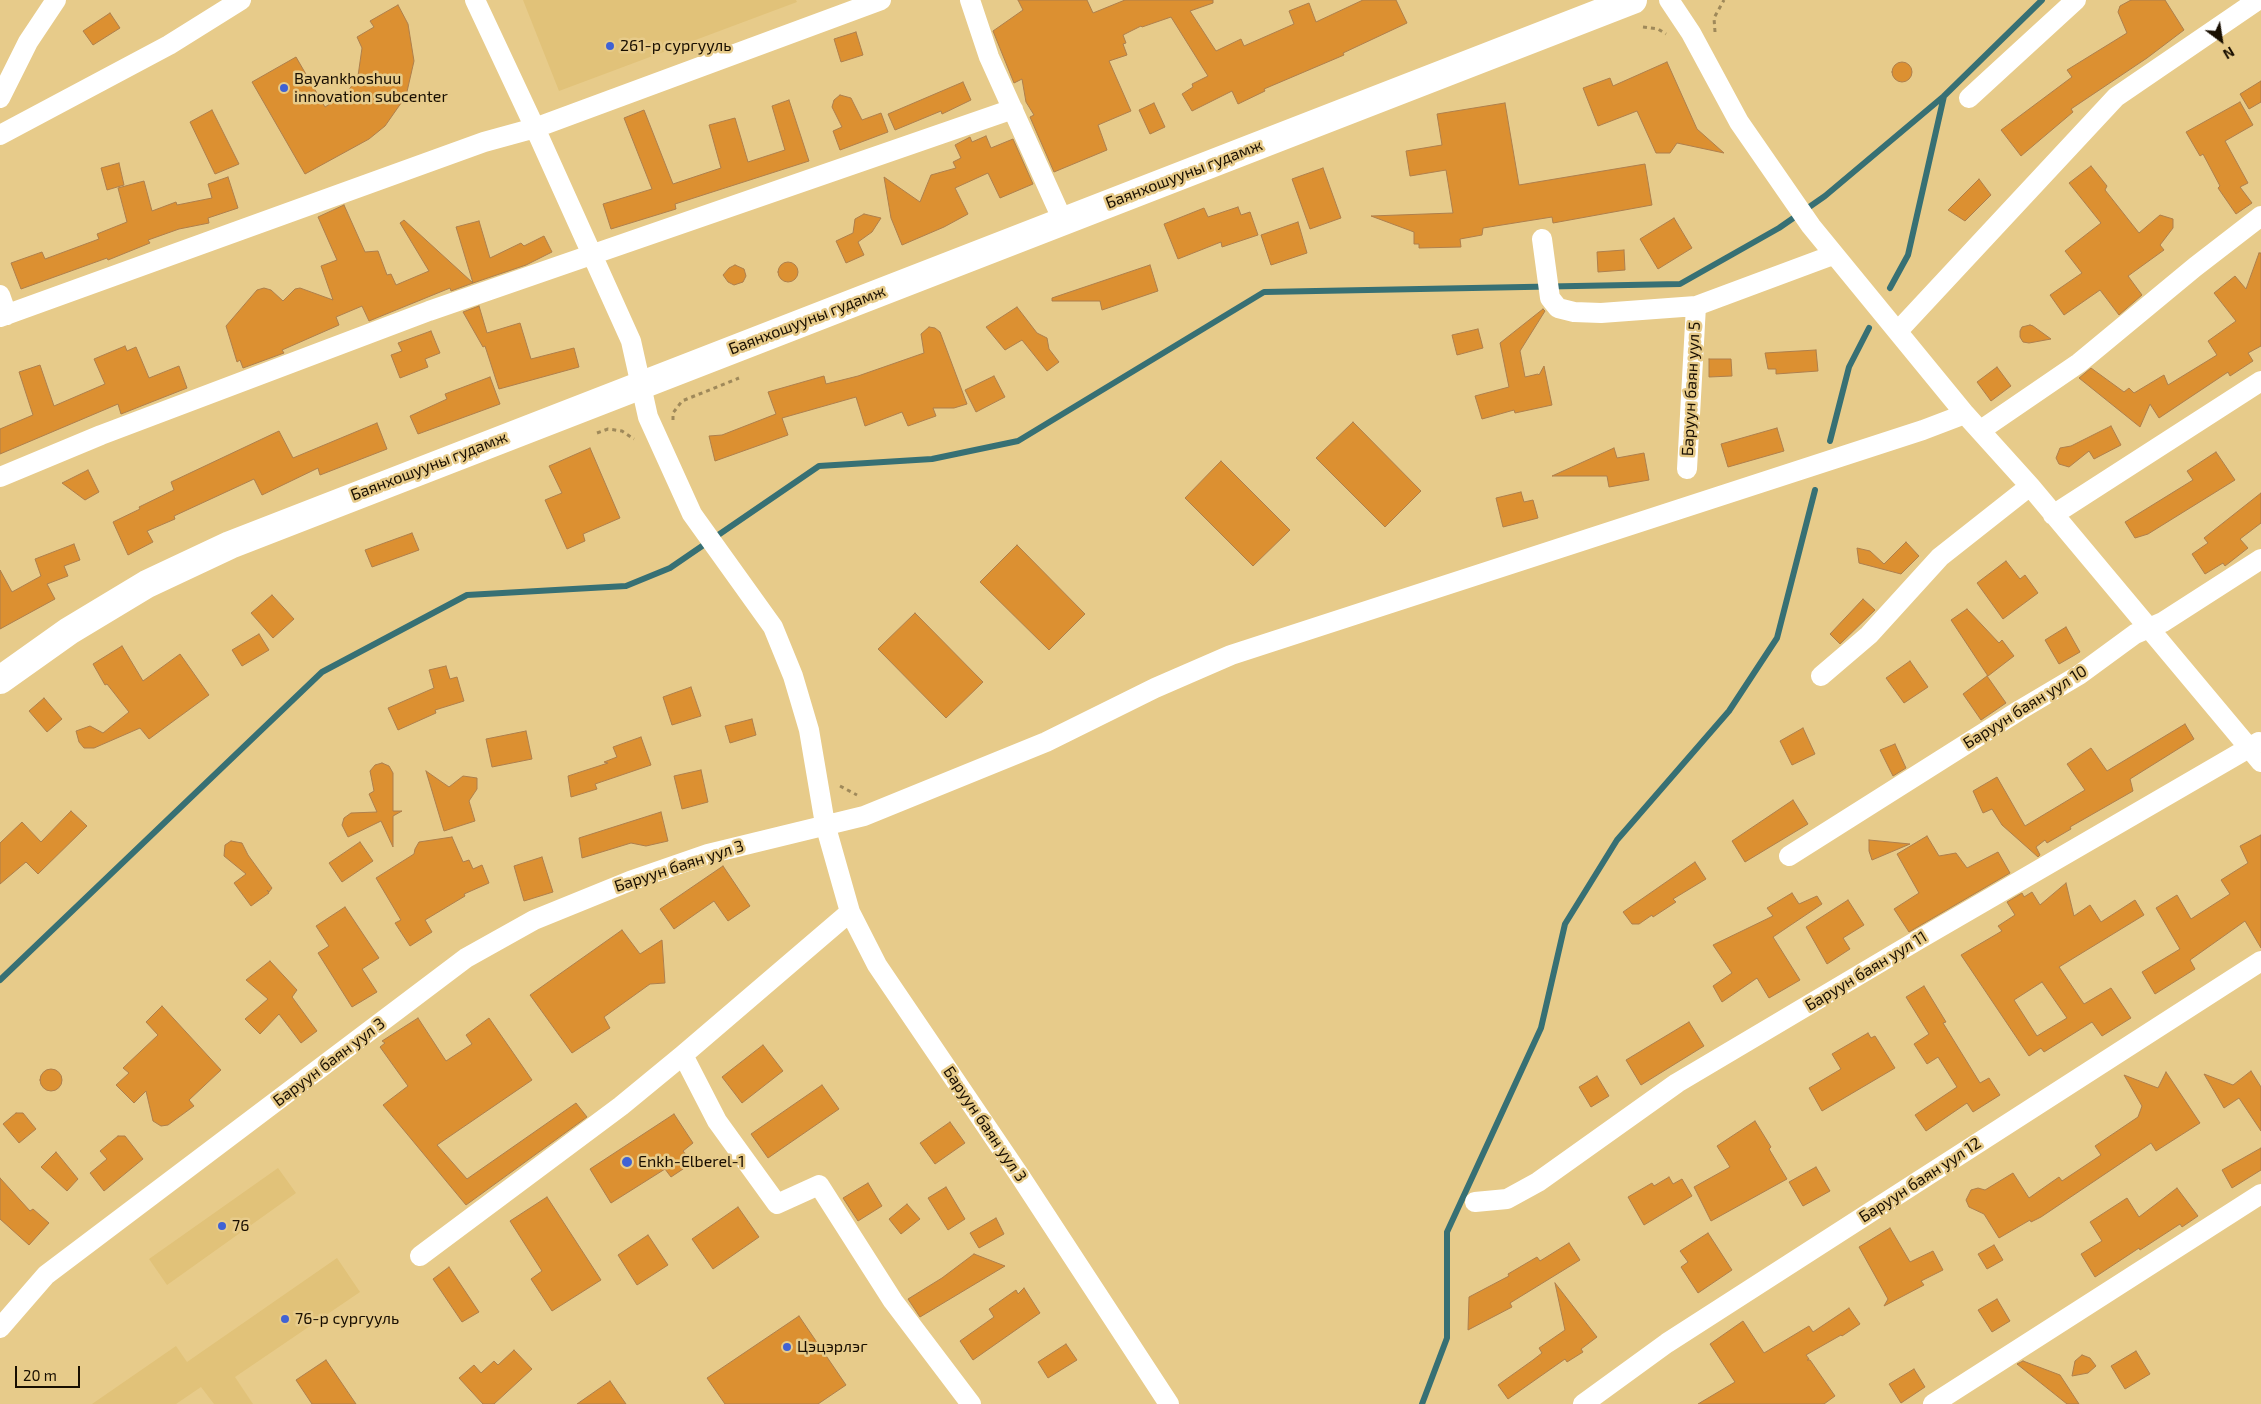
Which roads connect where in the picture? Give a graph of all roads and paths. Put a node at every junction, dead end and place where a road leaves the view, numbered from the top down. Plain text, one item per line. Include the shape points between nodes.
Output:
1 (56, 0) edge
2 (241, 0) edge
3 (474, 0) edge
4 (881, 0) edge
5 (970, 0) edge
6 (1633, 0) edge
7 (1669, 0) edge
8 (2076, 0) edge
9 (2258, 0) edge
10 (0, 98) edge
11 (1969, 98) dead end
12 (1013, 109) junction
13 (535, 128) junction
14 (0, 135) edge
15 (2261, 216) edge
16 (1063, 221) junction
17 (1542, 239) dead end
18 (592, 255) junction
19 (1833, 255) junction
20 (0, 295) edge
21 (1696, 306) junction
22 (3, 316) edge
23 (1898, 331) junction
24 (739, 378) dead end
25 (2261, 381) edge
26 (641, 385) junction
27 (1965, 414) junction
28 (674, 425) dead end
29 (1981, 430) junction
30 (597, 433) dead end
31 (637, 442) dead end
32 (1687, 469) dead end
33 (0, 477) edge
34 (2030, 486) junction
35 (2053, 515) junction
36 (2261, 559) edge
37 (2150, 628) junction
38 (1821, 676) dead end
39 (0, 680) edge
40 (2257, 750) edge
41 (837, 779) dead end
42 (863, 796) dead end
43 (825, 824) junction
44 (1789, 856) dead end
45 (850, 912) junction
46 (2261, 961) edge
47 (684, 1055) junction
48 (2261, 1194) edge
49 (1475, 1202) dead end
50 (420, 1256) dead end
51 (0, 1328) edge
52 (972, 1404) edge
53 (1169, 1404) edge
54 (1583, 1404) edge
55 (1933, 1404) edge

1 - 10 street via 28,42
2 - 14 street via 169,45
3 - 13 street
4 - 13 street
5 - 12 street via 989,57
6 - 16 main road, Баянхошууны гудамж
7 - 19 street via 1739,122
8 - 11 street
9 - 23 street via 2116,97
12 - 16 street
12 - 18 street
13 - 18 street
13 - 22 street via 484,142
15 - 29 street via 2079,363
16 - 26 main road, Баянхошууны гудамж
17 - 21 street via 1550,298 1558,308 1601,313
18 - 26 street via 631,341
18 - 33 street via 402,321 100,434
19 - 21 street, Баруун баян уул 5
19 - 23 street
20 - 22 street
21 - 32 street, Баруун баян уул 5
23 - 27 street
24 - 28 path via 682,401 673,412
25 - 35 street
26 - 39 main road, Баянхошууны гудамж via 280,524 188,564 147,584 69,631
26 - 43 street via 648,417 692,514 773,627 793,676 809,730
27 - 29 street
27 - 43 street via 1231,655 1046,742 953,781 864,816
29 - 34 street
30 - 31 path via 608,429 622,431
34 - 35 street
34 - 38 street via 1940,558 1869,634
35 - 37 street
36 - 37 street, Баруун баян уул 10
37 - 40 street
37 - 44 street, Баруун баян уул 10 via 2135,634 2079,675
40 - 49 street, Баруун баян уул 11 via 1918,940 1678,1083 1538,1182 1507,1199
41 - 42 path via 847,791
43 - 45 street, Баруун баян уул 3
43 - 51 street, Баруун баян уул 3 via 708,854 630,881 534,920 466,958 46,1275
45 - 47 street
45 - 53 street, Баруун баян уул 3 via 877,965
46 - 54 street, Баруун баян уул 12 via 1667,1343
47 - 50 street
47 - 52 street via 717,1121 777,1204 819,1185 893,1301
48 - 55 street

